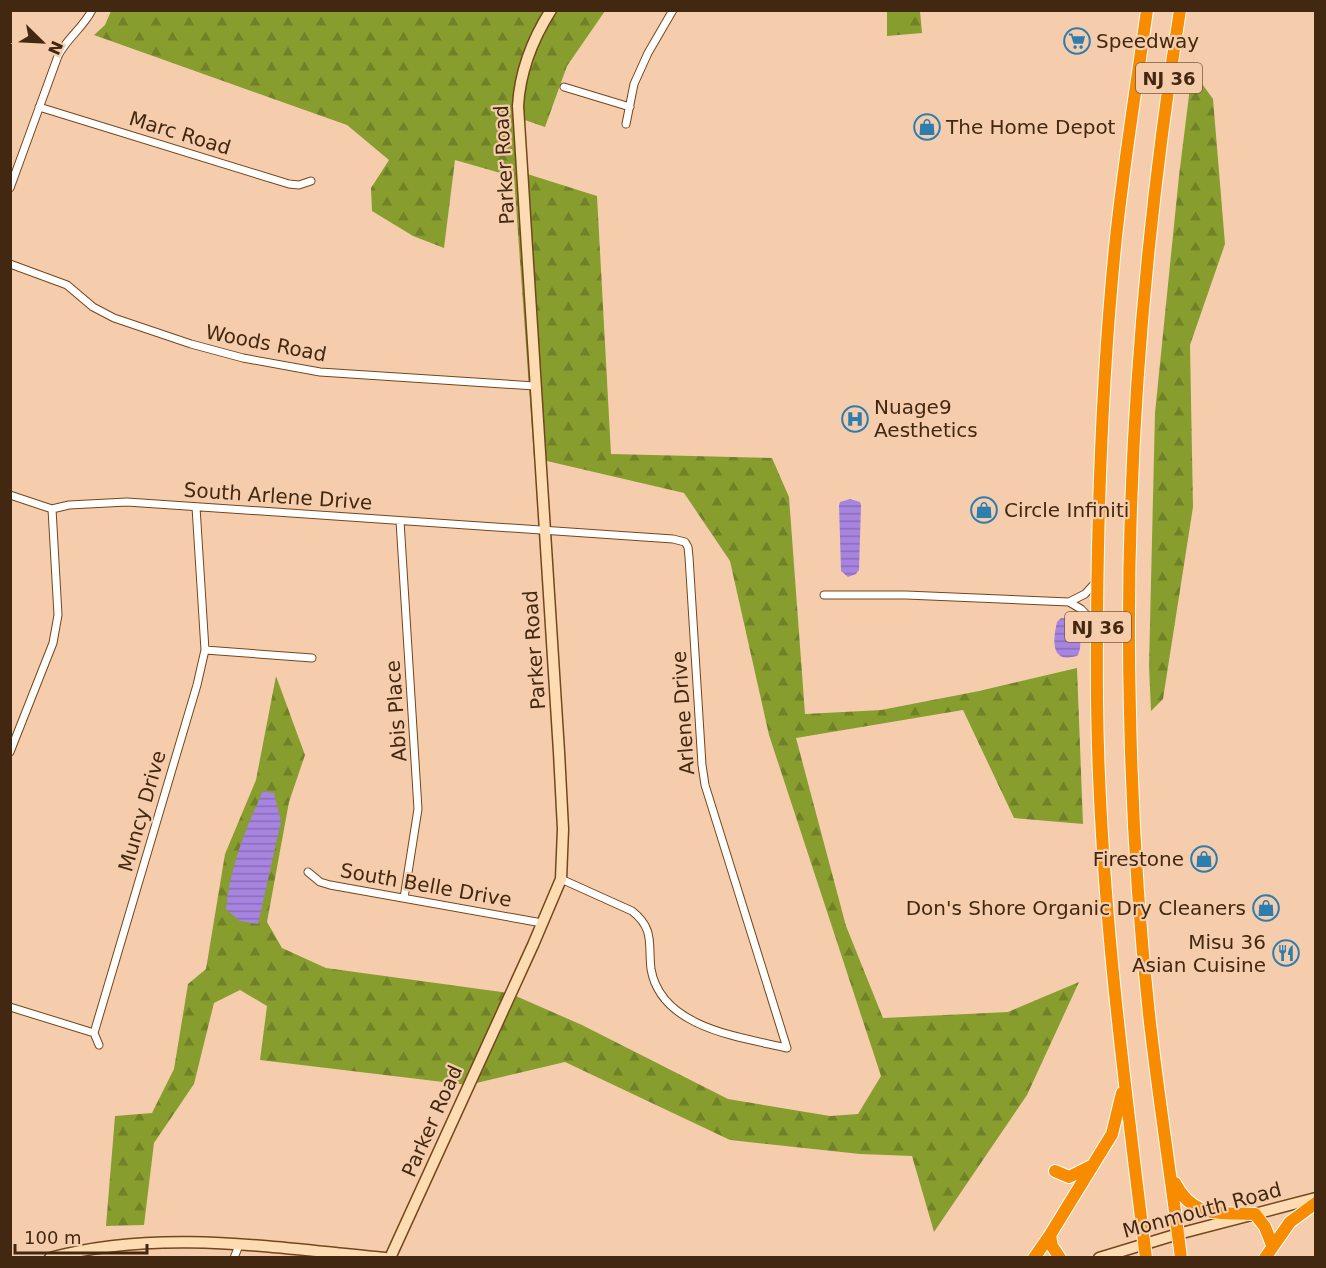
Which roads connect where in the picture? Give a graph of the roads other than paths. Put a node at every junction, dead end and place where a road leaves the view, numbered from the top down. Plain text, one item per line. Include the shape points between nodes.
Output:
1 (92, 10) edge
2 (551, 10) edge
3 (673, 10) edge
4 (1147, 10) edge
5 (1180, 10) edge
6 (564, 87) dead end
7 (39, 107) junction
8 (630, 107) junction
9 (626, 124) dead end
10 (311, 181) dead end
11 (10, 188) edge
12 (10, 264) edge
13 (535, 386) junction
14 (10, 495) edge
15 (196, 507) junction
16 (52, 509) junction
17 (400, 521) junction
18 (545, 532) junction
19 (1098, 579) junction
20 (824, 595) dead end
21 (1069, 602) junction
22 (1098, 627) junction
23 (205, 651) junction
24 (312, 658) dead end
25 (10, 752) edge
26 (308, 872) dead end
27 (561, 879) junction
28 (404, 898) junction
29 (542, 923) junction
30 (10, 1007) edge
31 (94, 1033) junction
32 (99, 1045) dead end
33 (1125, 1083) junction
34 (1094, 1165) junction
35 (1055, 1171) dead end
36 (1172, 1176) junction
37 (1316, 1198) edge
38 (1316, 1203) edge
39 (1255, 1214) junction
40 (1178, 1234) junction
41 (1050, 1235) junction
42 (1145, 1243) junction
43 (239, 1245) junction
44 (1272, 1245) junction
45 (50, 1257) edge
46 (234, 1257) edge
47 (385, 1257) edge
48 (390, 1257) edge
49 (1034, 1257) edge
50 (1060, 1257) edge
51 (1099, 1257) edge
52 (1146, 1257) edge
53 (1181, 1257) edge
54 (1265, 1257) edge

1 - 7 street via 60,51
2 - 13 street, Parker Road via 528,55 519,95
3 - 8 street via 634,84
4 - 19 highway, NJ 36 via 1115,250 1104,393
5 - 36 highway, NJ 36 via 1140,324 1128,622 1140,904 1149,1011
6 - 8 street
7 - 10 street, Marc Road via 289,184
7 - 11 street
8 - 9 street
12 - 13 street, Woods Road via 67,285 93,307 114,318 243,358 320,372
13 - 18 street, Parker Road
14 - 16 street, South Arlene Drive
15 - 16 street, South Arlene Drive via 127,502
15 - 17 street, South Arlene Drive
15 - 23 street, Muncy Drive
16 - 25 street via 56,629
17 - 18 street, South Arlene Drive
17 - 28 street, Abis Place via 418,808
18 - 27 street, Parker Road via 563,829
18 - 27 street, Arlene Drive via 673,539 688,547 705,785 787,1048 712,1029 676,1011 654,979 649,936 641,918
19 - 21 street via 1086,594
19 - 22 highway, NJ 36
20 - 21 street
21 - 22 street via 1082,609
22 - 33 highway, NJ 36 via 1104,859
23 - 24 street
23 - 31 street, Muncy Drive
26 - 28 street, South Belle Drive via 330,885
27 - 29 street, Parker Road
28 - 29 street, South Belle Drive
29 - 48 street, Parker Road
30 - 31 street
31 - 32 street
33 - 34 highway via 1112,1134
33 - 42 highway, NJ 36
34 - 35 highway via 1069,1177
34 - 41 highway
36 - 39 highway via 1184,1199 1199,1209
36 - 40 highway, NJ 36
37 - 39 street, Monmouth Road
38 - 44 highway via 1290,1222
39 - 40 street, Monmouth Road
39 - 44 highway
40 - 42 street, Monmouth Road
40 - 53 highway, NJ 36
41 - 49 highway
41 - 50 highway
42 - 51 street, Monmouth Road
42 - 52 highway, NJ 36
43 - 45 street via 137,1243
43 - 46 street
43 - 47 street
44 - 54 highway

